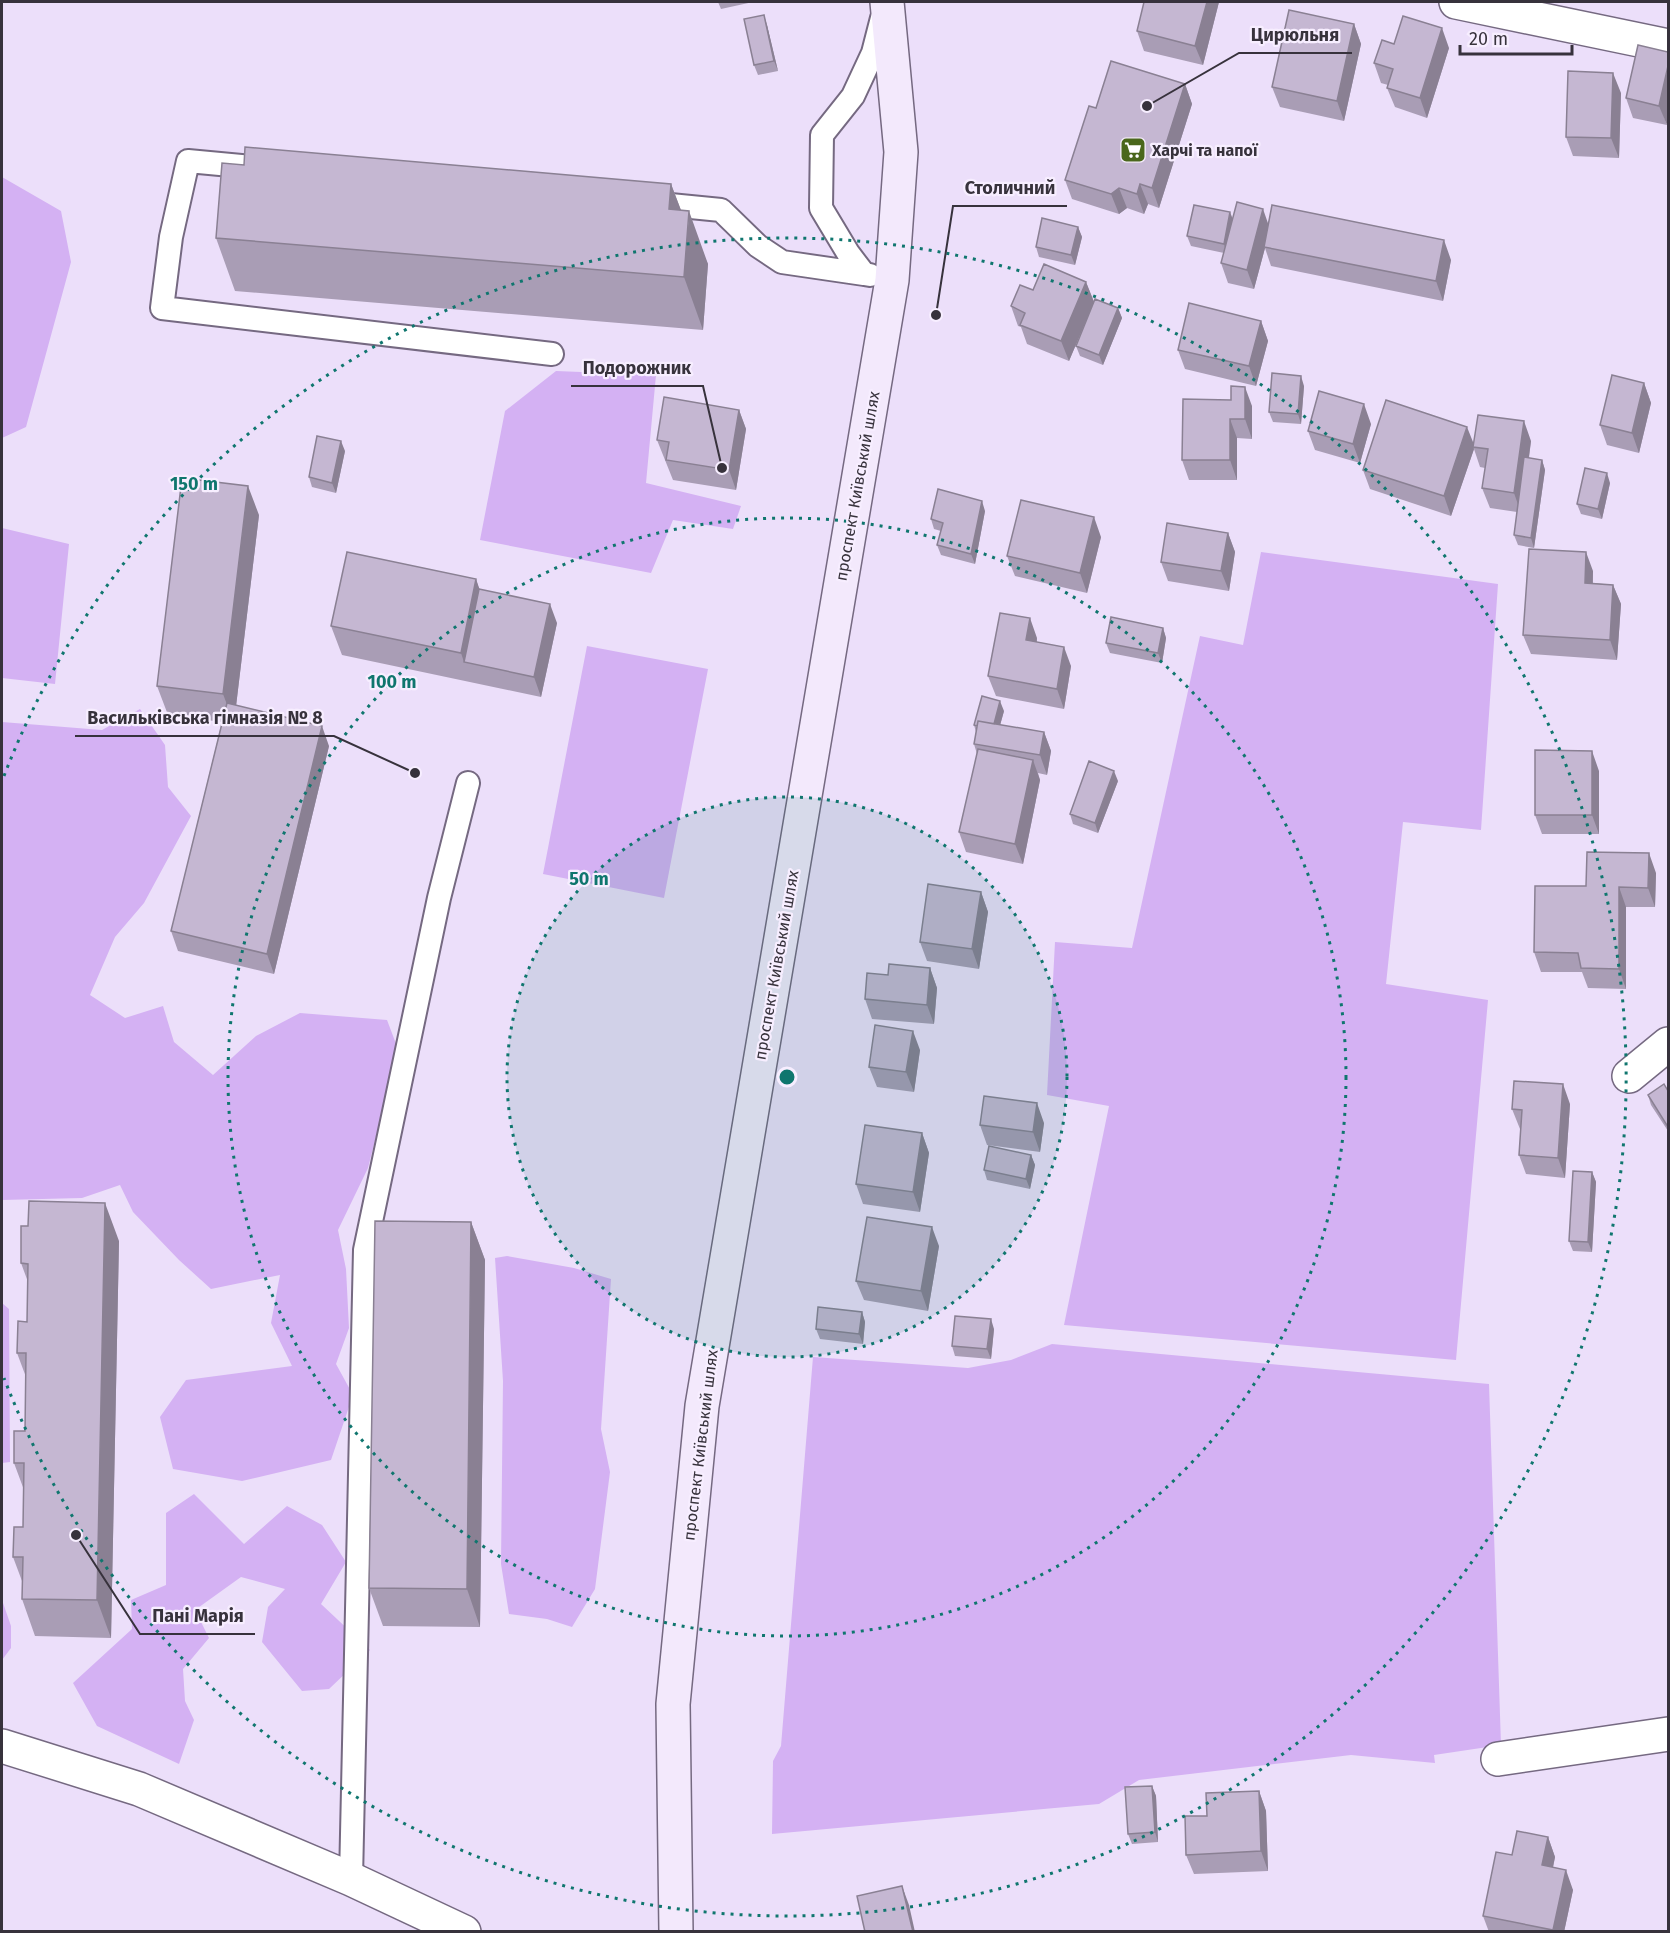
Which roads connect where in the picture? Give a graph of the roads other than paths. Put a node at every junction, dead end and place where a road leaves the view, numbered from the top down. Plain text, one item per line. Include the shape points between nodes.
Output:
1 (887, 2) edge
2 (1456, 2) edge
3 (1668, 46) edge
4 (271, 168) edge
5 (626, 201) edge
6 (878, 277) junction
7 (552, 354) dead end
8 (468, 783) dead end
9 (1668, 1044) edge
10 (1629, 1076) dead end
11 (1668, 1734) edge
12 (2, 1746) edge
13 (1498, 1759) dead end
14 (351, 1879) junction
15 (464, 1932) edge
16 (676, 1932) edge

1 - 6 main road, проспект Київський шлях via 901,152
1 - 6 lane via 873,53 853,96 822,135 821,208 848,253
2 - 3 street
4 - 7 lane via 188,161 171,237 162,308
5 - 6 lane via 721,210 758,246 782,262
6 - 16 main road, проспект Київський шлях via 702,1406 673,1704
8 - 14 lane via 439,898 365,1250
9 - 10 street
11 - 13 street
12 - 14 street via 139,1789
14 - 15 street

